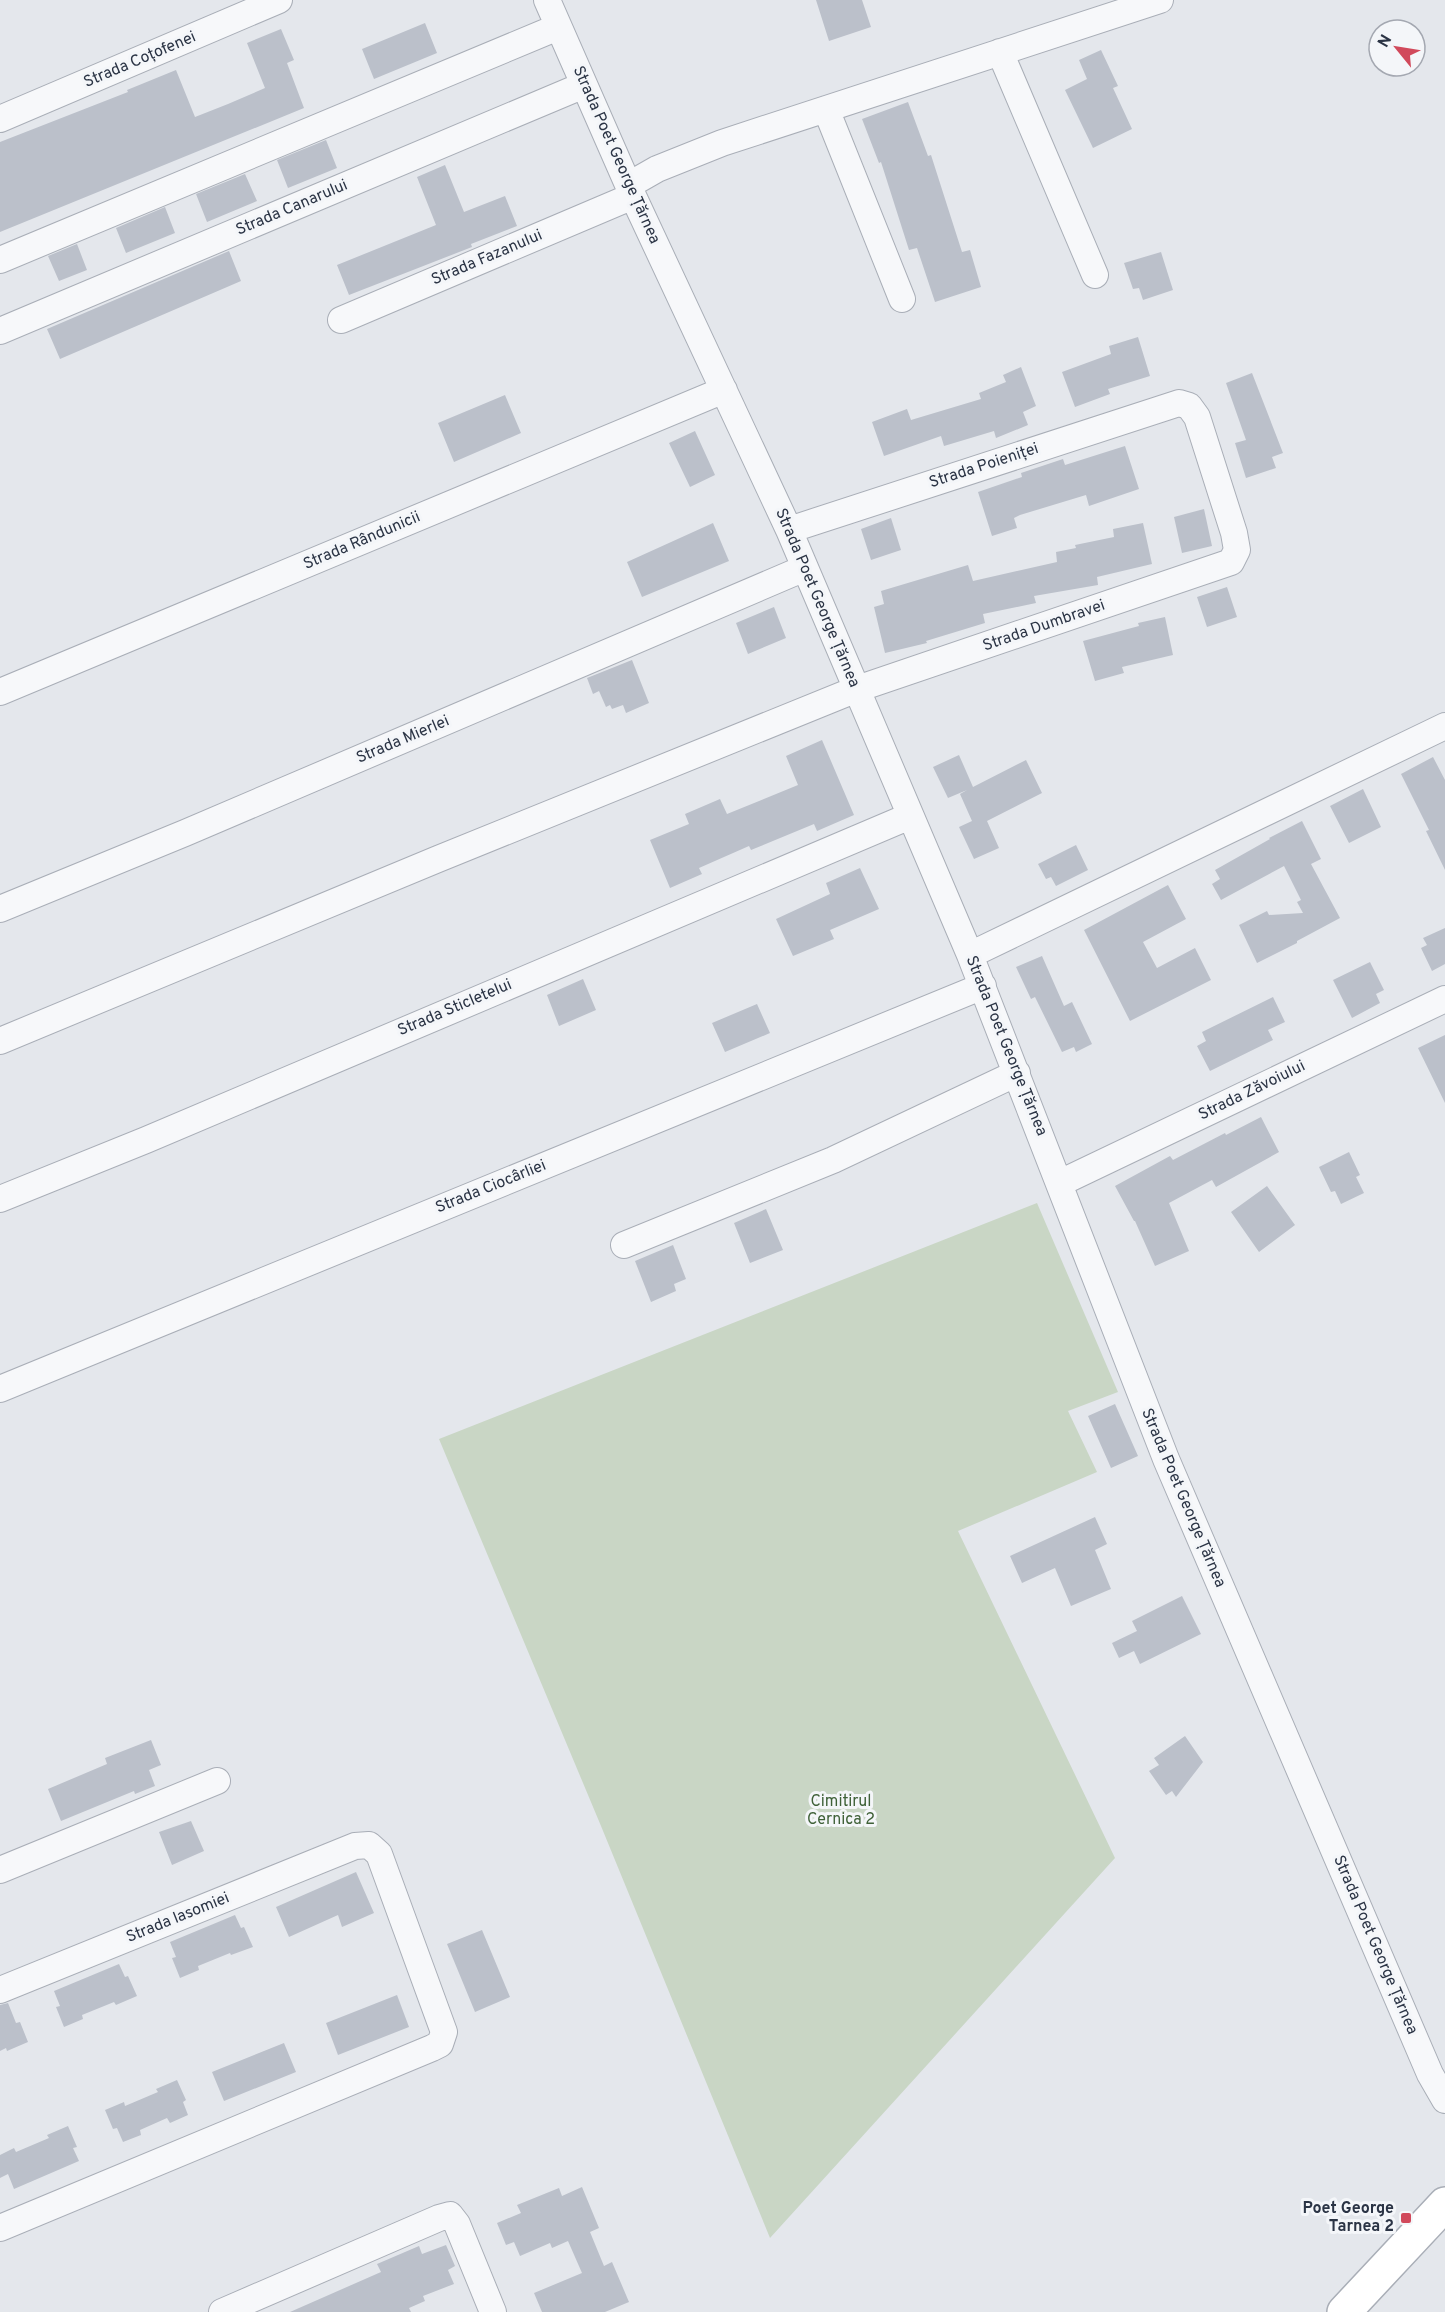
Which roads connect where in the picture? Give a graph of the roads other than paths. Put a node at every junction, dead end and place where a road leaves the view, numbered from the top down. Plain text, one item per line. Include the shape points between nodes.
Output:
1 (279, 0) edge
2 (546, 0) edge
3 (1160, 0) edge
4 (558, 27) junction
5 (1000, 52) junction
6 (585, 85) junction
7 (826, 109) junction
8 (0, 119) edge
9 (631, 190) junction
10 (0, 260) edge
11 (1095, 275) dead end
12 (902, 299) dead end
13 (341, 320) dead end
14 (0, 331) edge
15 (724, 390) junction
16 (789, 530) junction
17 (1231, 562) joint
18 (805, 568) junction
19 (857, 689) junction
20 (0, 692) edge
21 (1445, 726) edge
22 (910, 816) junction
23 (0, 909) edge
24 (970, 955) junction
25 (983, 986) junction
26 (1445, 999) edge
27 (0, 1041) edge
28 (1017, 1073) junction
29 (1060, 1183) junction
30 (0, 1199) edge
31 (624, 1245) dead end
32 (0, 1389) edge
33 (217, 1781) dead end
34 (0, 1870) edge
35 (0, 1990) edge
36 (1445, 2100) edge
37 (1445, 2204) edge
38 (0, 2228) edge
39 (222, 2312) edge
40 (493, 2312) edge
41 (1344, 2312) edge

1 - 8 street, Strada Coțofenei
2 - 4 street, Strada Poet George Țărnea
3 - 5 street, Strada Fazanului
4 - 6 street, Strada Poet George Țărnea
4 - 10 street
5 - 7 street, Strada Fazanului
5 - 11 street
6 - 9 street, Strada Poet George Țărnea
6 - 14 street, Strada Canarului
7 - 9 street, Strada Fazanului via 657,169
7 - 12 street
9 - 13 street, Strada Fazanului
9 - 15 street, Strada Poet George Țărnea
15 - 16 street, Strada Poet George Țărnea
15 - 20 street, Strada Rândunicii
16 - 17 street, Strada Poieniței via 1179,402 1189,406 1197,417 1234,533 1237,550
16 - 18 street, Strada Poet George Țărnea
17 - 19 street, Strada Dumbravei
18 - 19 street, Strada Poet George Țărnea
18 - 23 street, Strada Mierlei
19 - 22 street, Strada Poet George Țărnea
19 - 27 street, Strada Dumbravei
21 - 24 street
22 - 24 street, Strada Poet George Țărnea
22 - 30 street, Strada Sticletelui
24 - 25 street, Strada Poet George Țărnea
25 - 28 street, Strada Poet George Țărnea
25 - 32 street, Strada Ciocârliei
26 - 29 street, Strada Zăvoiului
28 - 29 street, Strada Poet George Țărnea
28 - 31 street via 833,1160
29 - 36 street, Strada Poet George Țărnea via 1166,1459 1430,2074
33 - 34 street
35 - 38 street, Strada Iasomiei via 355,1846 369,1845 379,1854 444,2032 440,2044
37 - 41 main road
39 - 40 street via 450,2215

